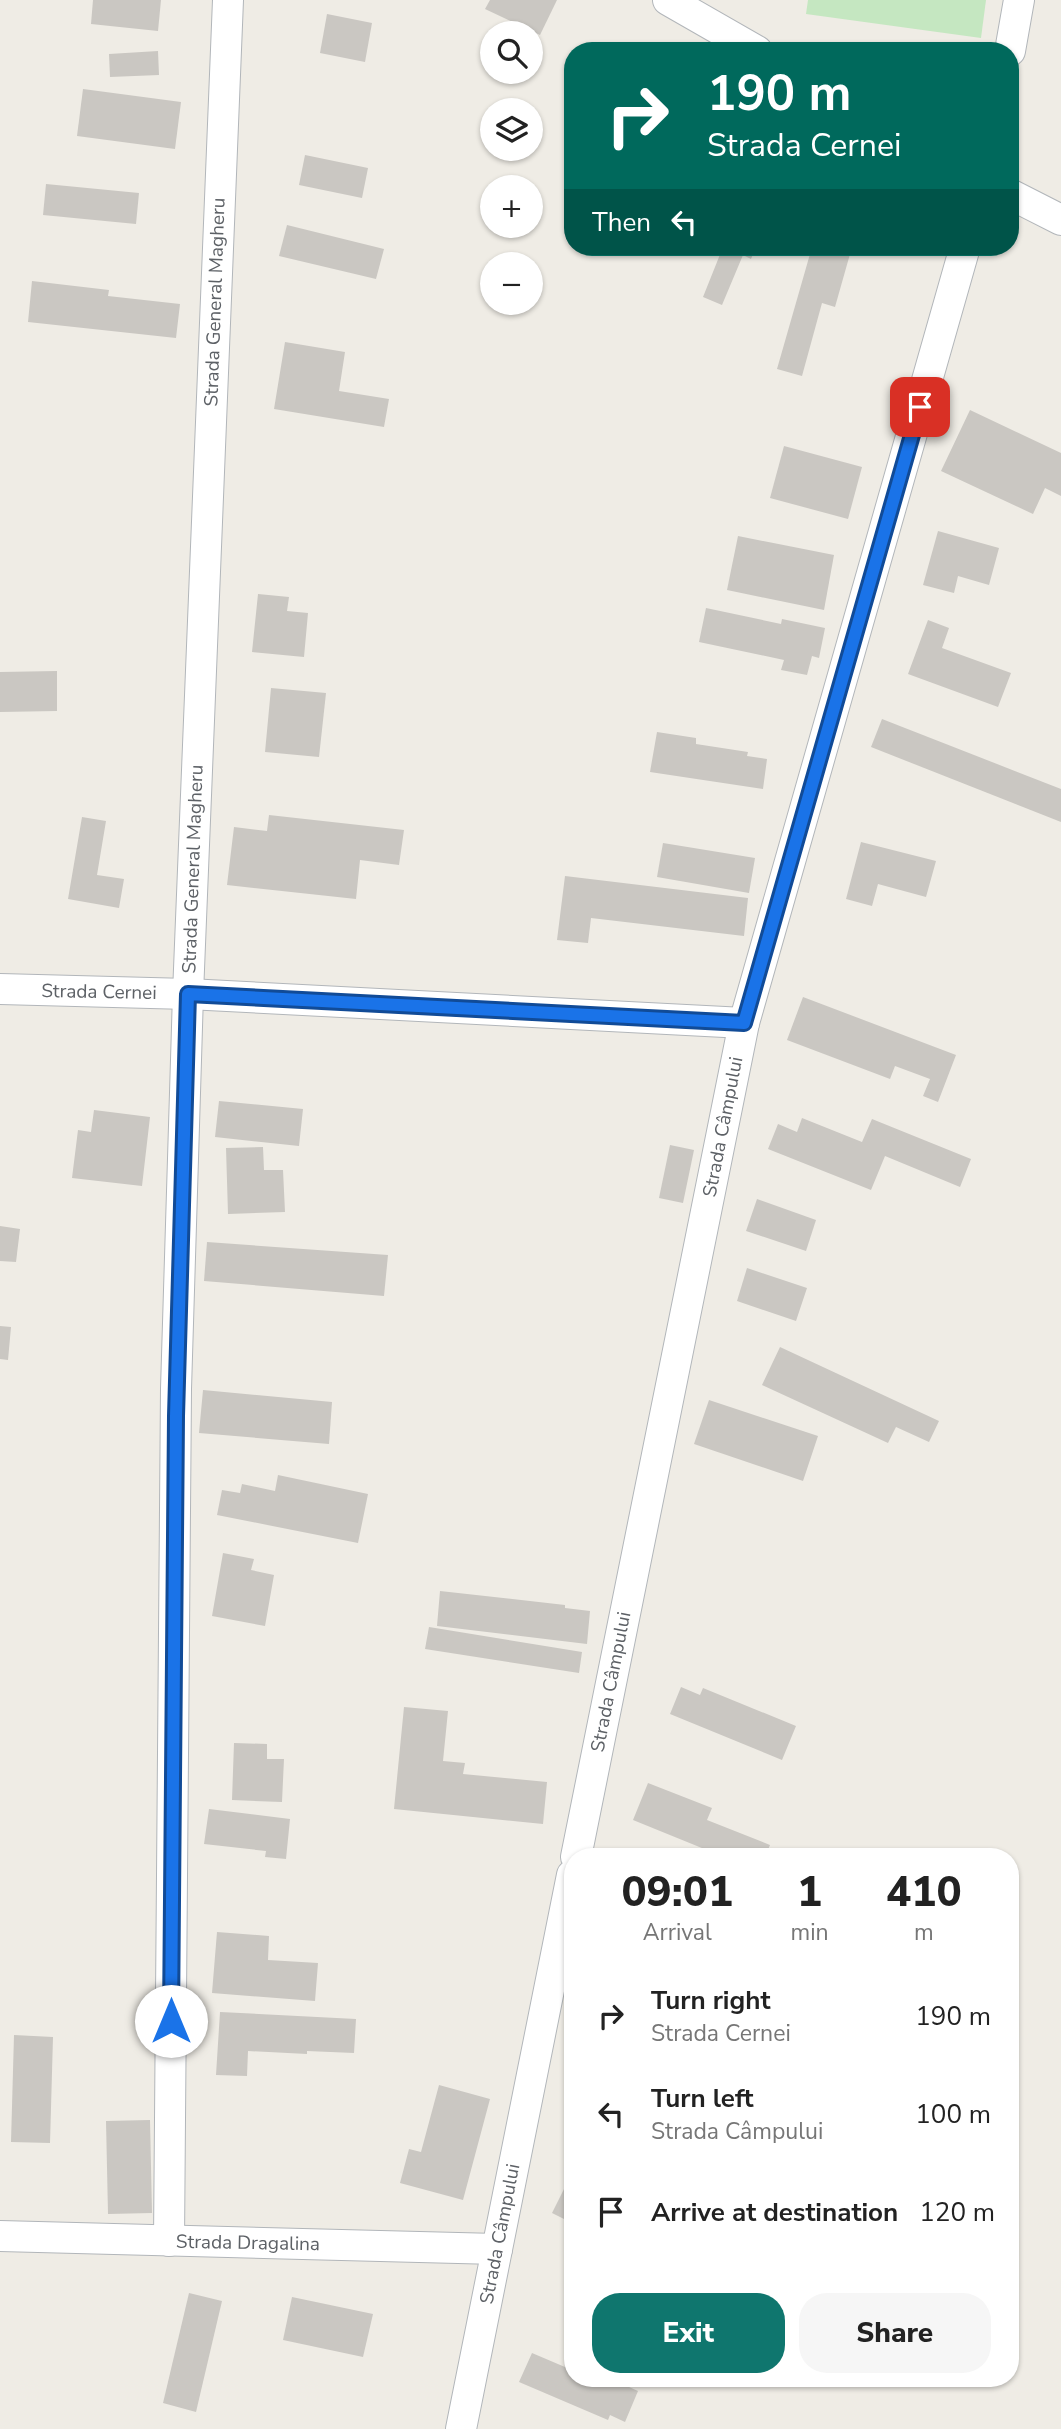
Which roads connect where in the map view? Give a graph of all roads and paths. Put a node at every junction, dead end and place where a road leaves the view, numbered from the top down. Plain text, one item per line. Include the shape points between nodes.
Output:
1 (228, 0) edge
2 (668, 0) edge
3 (1019, 0) edge
4 (741, 42) edge
5 (1012, 42) edge
6 (1019, 199) edge
7 (1061, 220) edge
8 (962, 256) edge
9 (0, 989) edge
10 (188, 994) junction
11 (744, 1023) junction
12 (578, 1848) edge
13 (564, 1915) edge
14 (0, 2236) edge
15 (169, 2241) junction
16 (497, 2249) junction
17 (461, 2429) edge

1 - 10 street, Strada General Magheru
2 - 4 street
3 - 5 street
6 - 7 street
8 - 11 street, Strada Câmpului
9 - 10 street, Strada Cernei
10 - 11 street, Strada Cernei
10 - 15 street, Strada General Magheru via 176,1416
11 - 12 street, Strada Câmpului
13 - 16 street, Strada Câmpului
14 - 15 street, Strada Dragalina
15 - 16 street, Strada Dragalina
16 - 17 street, Strada Câmpului

